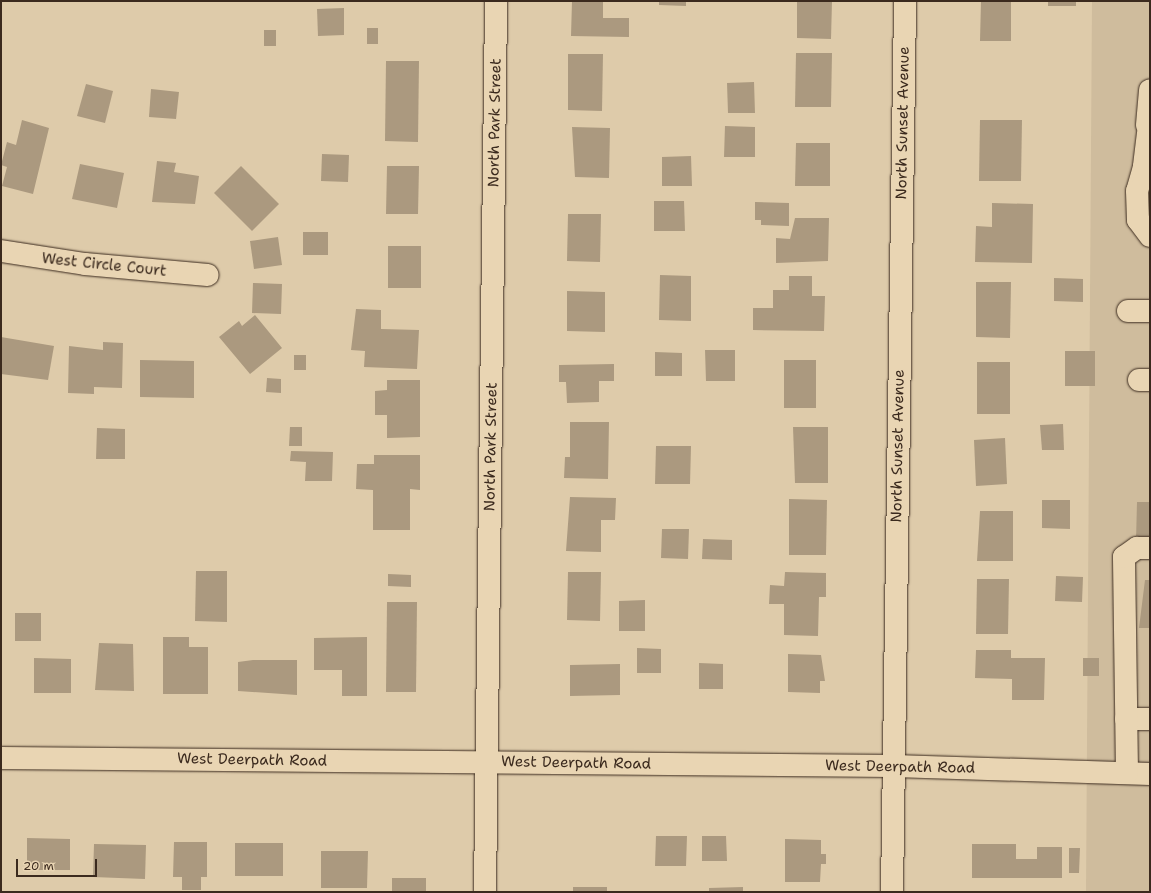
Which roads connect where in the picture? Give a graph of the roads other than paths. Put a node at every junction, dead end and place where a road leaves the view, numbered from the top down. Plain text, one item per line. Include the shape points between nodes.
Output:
1 (496, 1) edge
2 (905, 1) edge
3 (1150, 90) edge
4 (1150, 236) edge
5 (1, 251) edge
6 (208, 275) dead end
7 (1128, 311) dead end
8 (1150, 311) edge
9 (1150, 548) edge
10 (1126, 719) junction
11 (1150, 719) edge
12 (1, 758) edge
13 (487, 762) junction
14 (894, 766) junction
15 (1127, 773) junction
16 (1150, 774) edge
17 (485, 892) edge
18 (892, 892) edge

1 - 13 street, North Park Street
2 - 14 street, North Sunset Avenue
3 - 4 street via 1144,167 1137,191 1138,220
5 - 6 street, West Circle Court via 85,264
7 - 8 street
9 - 10 street via 1137,548 1124,558
10 - 11 street
10 - 15 street
12 - 13 street, West Deerpath Road
13 - 14 street, West Deerpath Road
13 - 17 street, North Park Street
14 - 15 street, West Deerpath Road
14 - 18 street, North Sunset Avenue
15 - 16 street, West Deerpath Road

